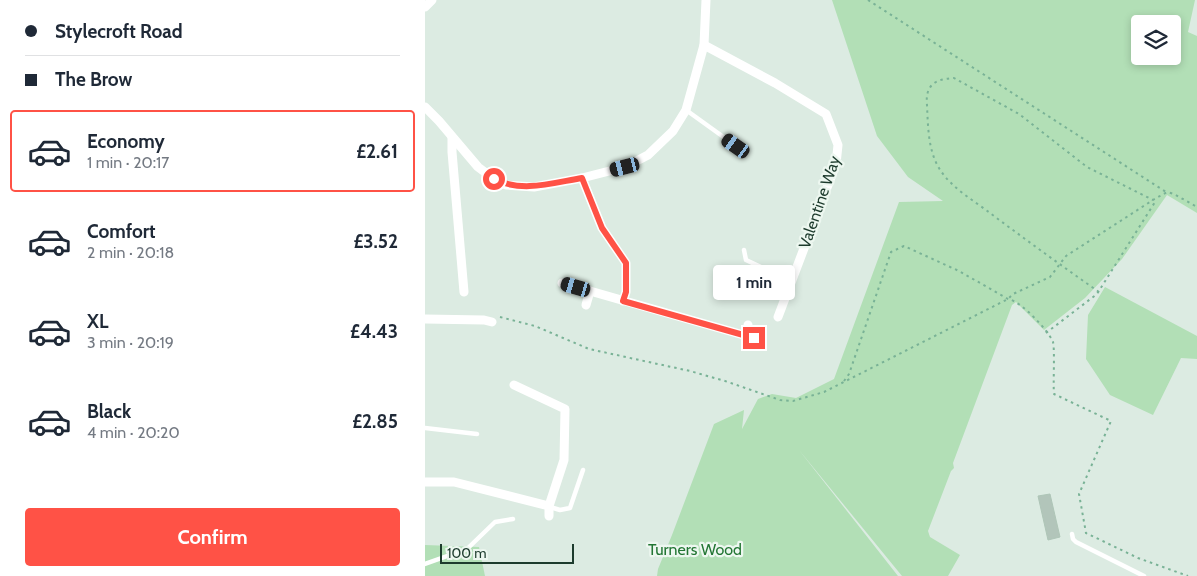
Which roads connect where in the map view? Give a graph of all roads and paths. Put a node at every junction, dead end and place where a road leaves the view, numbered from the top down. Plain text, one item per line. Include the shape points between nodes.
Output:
1 (432, 0) edge
2 (706, 0) edge
3 (868, 0) edge
4 (425, 7) edge
5 (703, 45) junction
6 (425, 107) edge
7 (686, 110) junction
8 (452, 137) junction
9 (736, 146) dead end
10 (582, 178) junction
11 (1167, 192) junction
12 (1153, 200) junction
13 (1197, 207) edge
14 (744, 250) dead end
15 (1059, 264) junction
16 (779, 275) joint
17 (790, 280) junction
18 (562, 283) dead end
19 (590, 291) junction
20 (464, 292) dead end
21 (1099, 292) junction
22 (1008, 299) junction
23 (623, 301) junction
24 (586, 306) dead end
25 (778, 317) dead end
26 (425, 319) edge
27 (493, 319) joint
28 (749, 325) dead end
29 (1046, 333) junction
30 (843, 382) junction
31 (514, 385) dead end
32 (425, 428) edge
33 (477, 434) dead end
34 (583, 470) dead end
35 (425, 482) edge
36 (549, 511) junction
37 (513, 519) dead end
38 (1072, 534) dead end
39 (425, 564) edge
40 (1144, 576) edge
41 (1188, 576) edge

1 - 4 street
2 - 5 street
3 - 11 path
5 - 7 street
5 - 17 street, Valentine Way via 826,114 838,145 836,164
6 - 8 street
7 - 9 lane
7 - 10 street via 673,132 648,155 625,167
8 - 10 street via 478,168 506,185 534,187
8 - 20 street
10 - 23 street via 602,228 626,263
11 - 12 path
11 - 13 path
12 - 15 path via 1066,256
12 - 15 path via 1087,168 1019,114 954,78 942,78 933,84 926,96 929,135 939,169 955,186
12 - 21 path via 1155,202
14 - 16 lane via 746,260
15 - 21 path
15 - 22 path via 1050,277
16 - 17 street
17 - 25 street, Valentine Way
18 - 19 street
19 - 23 street
19 - 24 street
21 - 29 path
22 - 29 path via 1025,307
22 - 30 path
22 - 30 path via 959,271 904,246 891,252 849,374
23 - 28 street via 751,337
26 - 27 street
27 - 30 path via 535,326 589,349 690,371 780,400 805,398
29 - 41 path via 1053,342 1054,394 1111,421 1079,494 1087,533 1138,558
31 - 36 street via 565,410 564,460
32 - 33 lane
34 - 36 lane via 570,508
35 - 36 street via 454,482
37 - 39 lane via 495,522 467,550
38 - 40 lane via 1076,542

